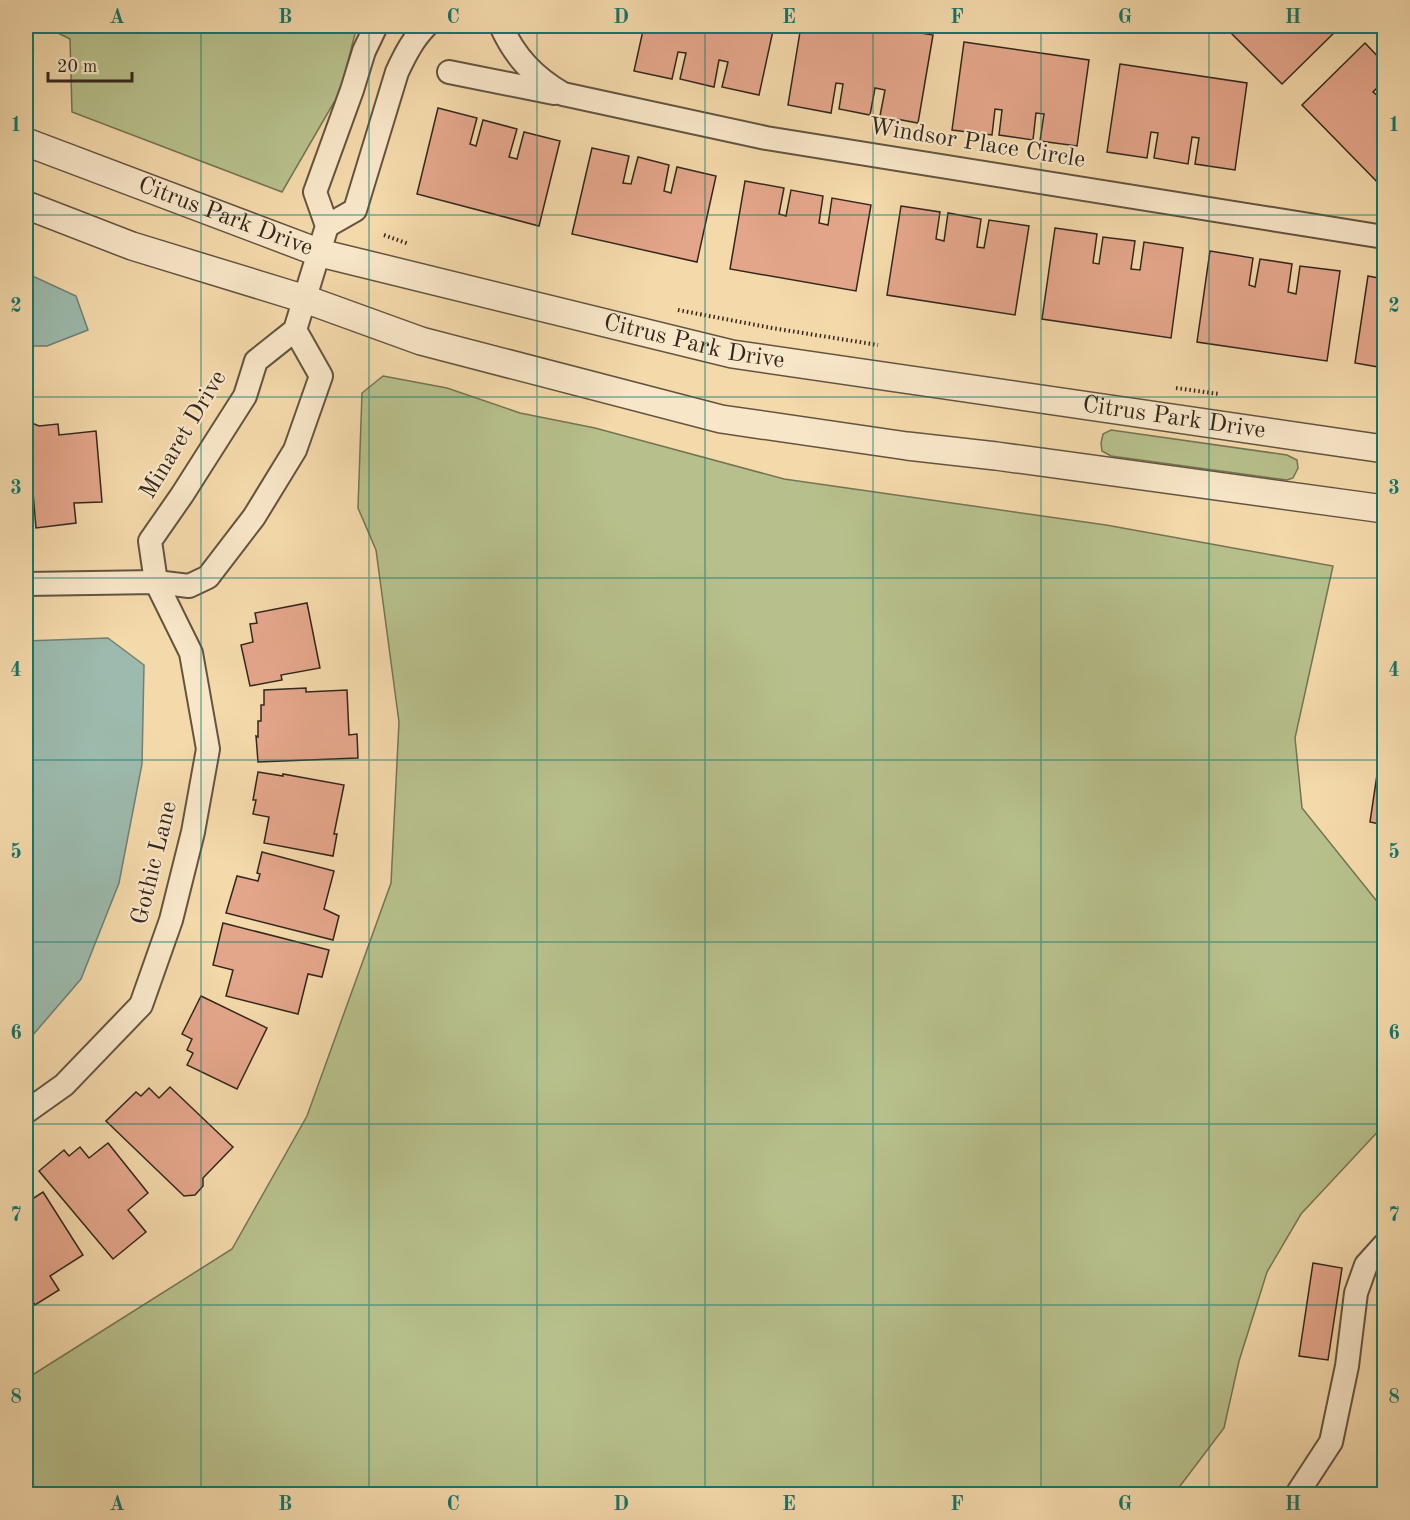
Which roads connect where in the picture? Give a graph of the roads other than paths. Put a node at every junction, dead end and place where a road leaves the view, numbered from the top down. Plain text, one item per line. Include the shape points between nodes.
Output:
1 (376, 26) edge
2 (426, 26) edge
3 (505, 35) edge
4 (449, 72) dead end
5 (488, 80) junction
6 (563, 94) junction
7 (26, 142) edge
8 (26, 205) edge
9 (327, 226) junction
10 (1384, 237) edge
11 (320, 253) junction
12 (305, 299) junction
13 (295, 330) junction
14 (1384, 449) edge
15 (1384, 509) edge
16 (156, 582) junction
17 (26, 584) edge
18 (26, 1112) edge
19 (1384, 1245) edge
20 (1297, 1494) edge

1 - 9 street via 315,192
2 - 9 street via 406,52 397,72 356,210
3 - 5 street, Windsor Place Circle via 512,63 509,72
3 - 6 street, Windsor Place Circle via 526,67
4 - 5 street, Windsor Place Circle
5 - 6 street, Windsor Place Circle
6 - 10 street, Windsor Place Circle via 766,138
7 - 11 street, Citrus Park Drive
8 - 12 street, Citrus Park Drive via 132,246
9 - 11 street
11 - 12 street
11 - 14 street, Citrus Park Drive via 732,354
12 - 13 street
12 - 15 street, Citrus Park Drive via 421,341 721,419
13 - 16 street, Minaret Drive via 256,361 244,396 150,541
13 - 16 street via 321,376 295,450 254,517 208,577 189,586
16 - 17 street
16 - 18 street, Gothic Lane via 191,653 207,749 193,832 171,920 141,1005 64,1086
19 - 20 street via 1366,1265 1356,1293 1347,1366 1331,1442

